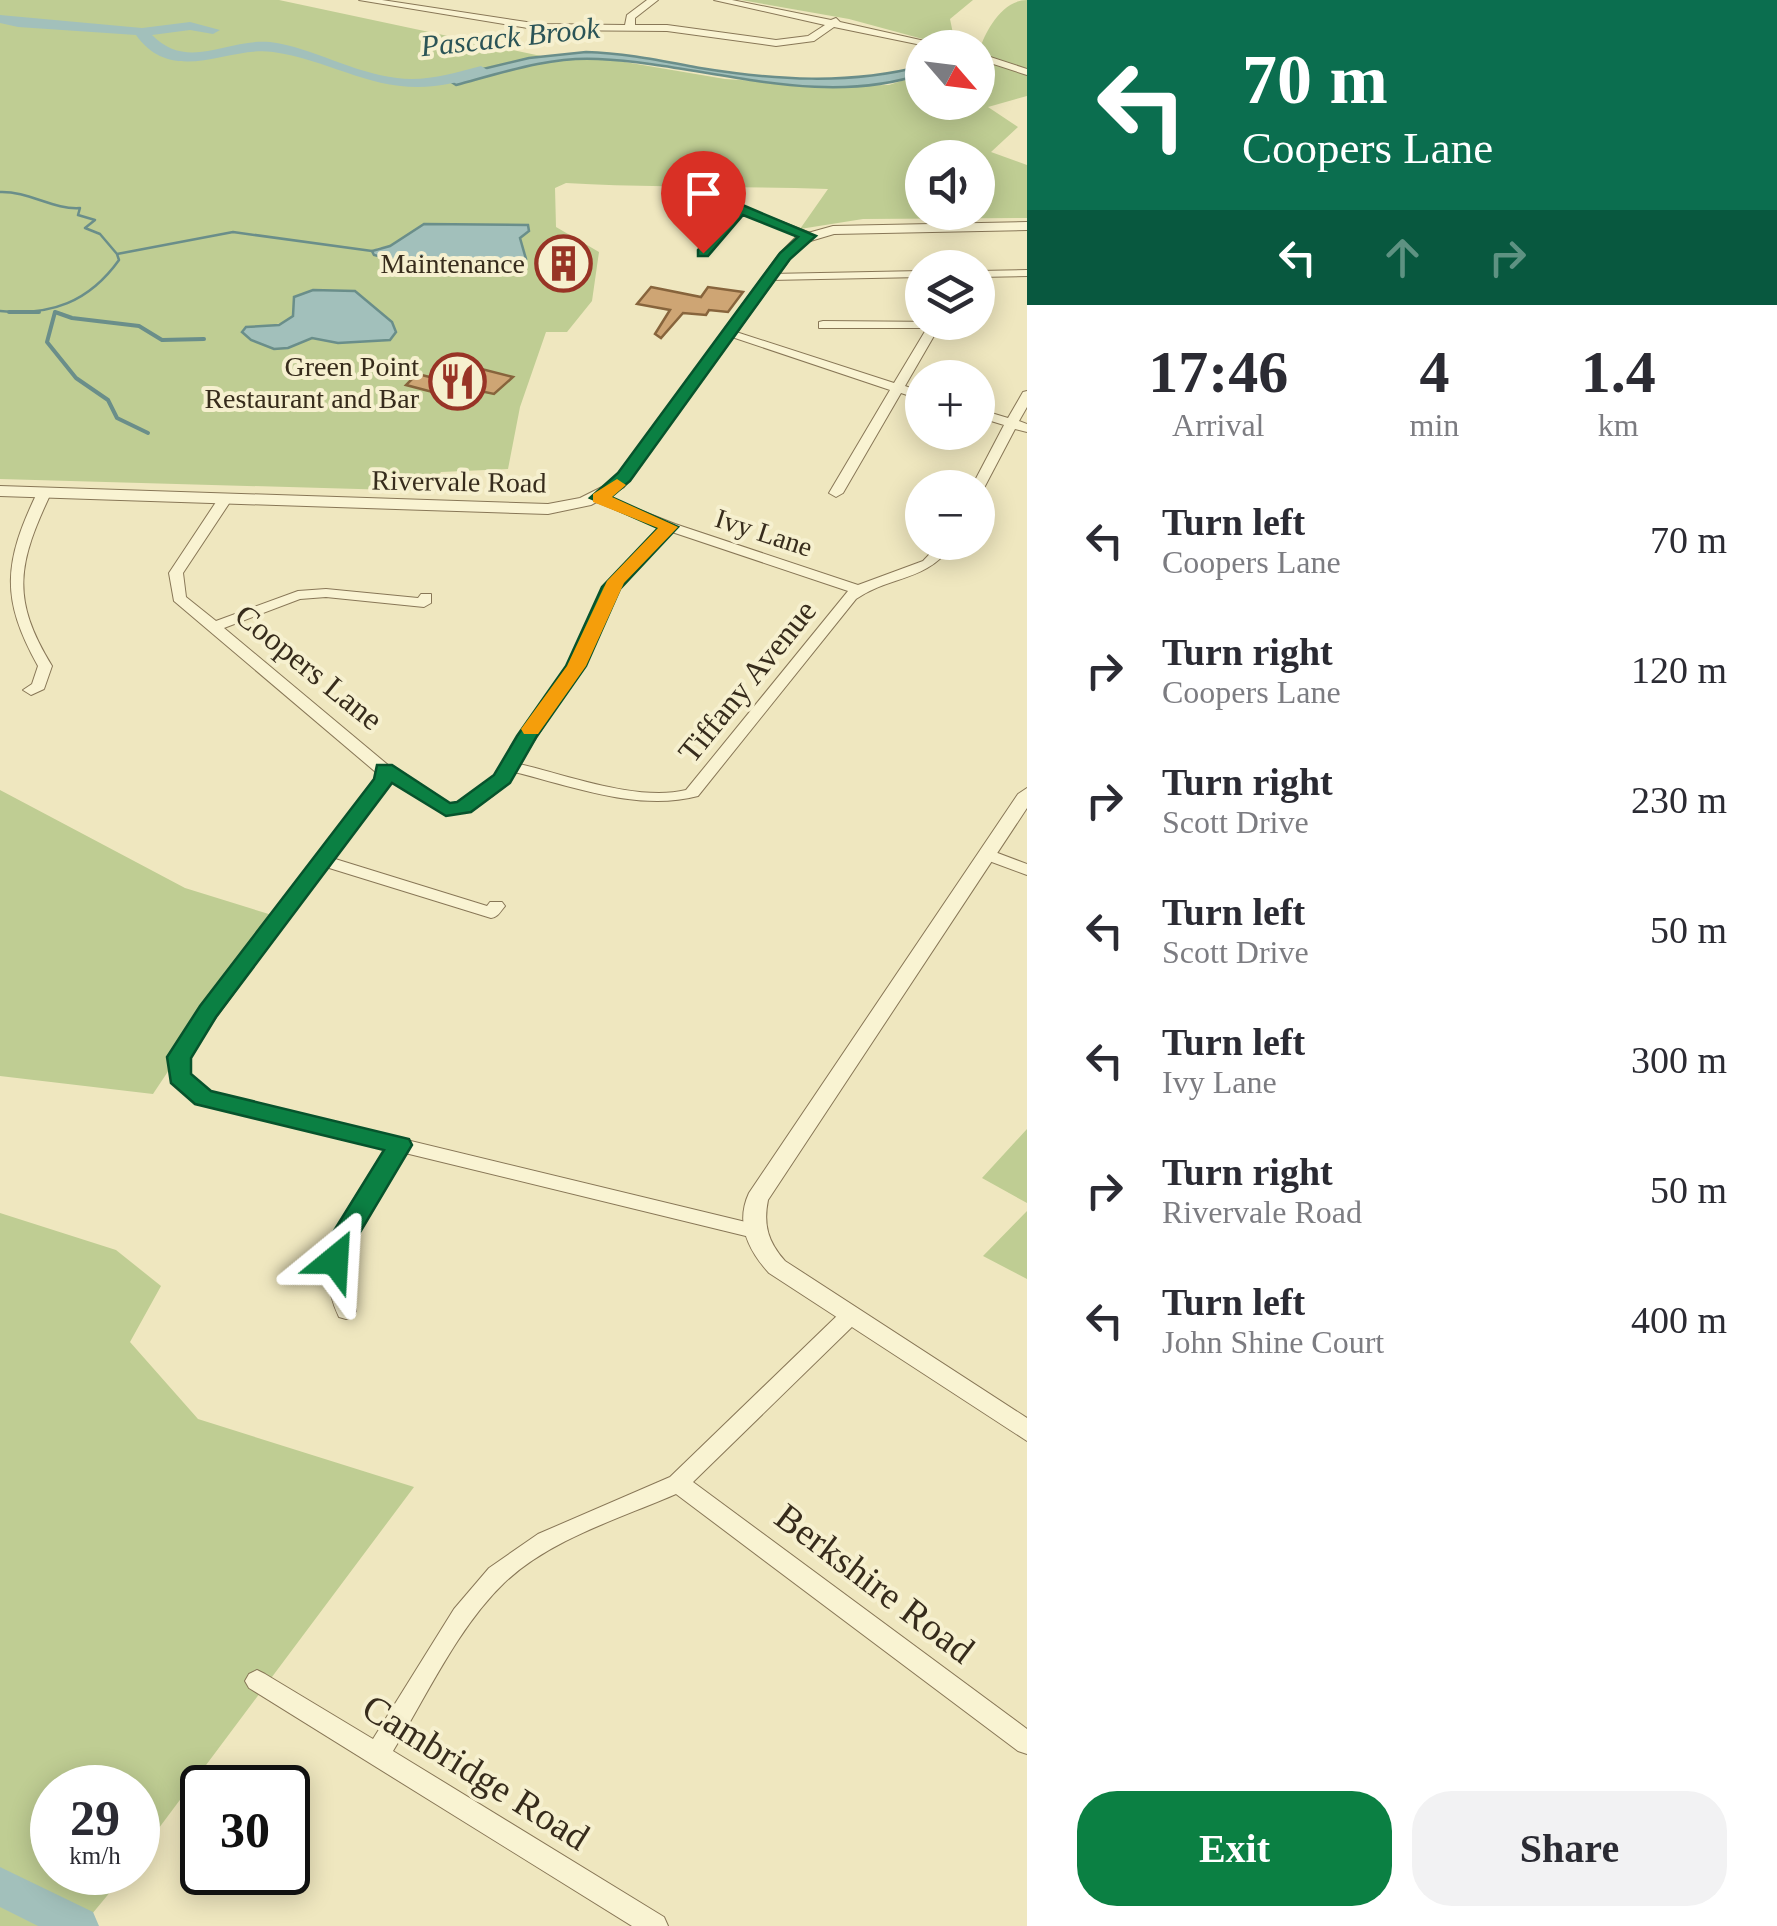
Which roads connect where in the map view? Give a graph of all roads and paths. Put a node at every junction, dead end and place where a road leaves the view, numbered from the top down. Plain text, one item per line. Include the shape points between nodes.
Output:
1 (364, 0) edge
2 (474, 0) edge
3 (653, 0) edge
4 (719, 0) edge
5 (454, 12) junction
6 (836, 21) junction
7 (630, 28) junction
8 (905, 37) edge
9 (995, 62) edge
10 (1027, 72) edge
11 (1027, 226) edge
12 (808, 236) junction
13 (703, 253) dead end
14 (1027, 273) edge
15 (905, 274) edge
16 (995, 274) edge
17 (770, 277) junction
18 (905, 324) edge
19 (823, 325) dead end
20 (729, 334) junction
21 (926, 340) edge
22 (898, 388) junction
23 (905, 390) edge
24 (1027, 394) edge
25 (995, 419) edge
26 (1011, 424) junction
27 (1027, 428) edge
28 (987, 470) edge
29 (0, 491) edge
30 (44, 493) junction
31 (836, 493) dead end
32 (599, 498) junction
33 (225, 499) junction
34 (670, 527) junction
35 (936, 560) edge
36 (858, 590) junction
37 (426, 596) dead end
38 (212, 628) junction
39 (31, 690) dead end
40 (512, 767) junction
41 (384, 769) junction
42 (1027, 794) edge
43 (987, 854) junction
44 (323, 861) junction
45 (1027, 870) edge
46 (496, 906) dead end
47 (400, 1145) junction
48 (754, 1230) junction
49 (346, 1311) dead end
50 (850, 1316) junction
51 (1027, 1431) edge
52 (678, 1483) junction
53 (258, 1681) dead end
54 (1027, 1743) edge
55 (378, 1755) junction
56 (655, 1926) edge

1 - 5 street
2 - 5 street
3 - 7 street via 630,17
4 - 6 street
5 - 7 street via 554,28
6 - 7 street via 811,40 784,44
6 - 8 street
9 - 10 street
11 - 12 street via 847,229
12 - 13 street via 740,209
12 - 17 street
14 - 16 street
15 - 17 street
17 - 20 street
18 - 19 street
20 - 22 street
20 - 32 street via 624,477
21 - 22 street
22 - 23 street
22 - 31 street
24 - 26 street
25 - 26 street
26 - 27 street
26 - 28 street
29 - 30 street, Rivervale Road
30 - 33 street, Rivervale Road
30 - 39 street via 7,582 18,629 45,666
32 - 33 street, Rivervale Road via 548,509
32 - 34 street, Ivy Lane
33 - 38 street, Coopers Lane via 174,582 184,605
34 - 36 street, Ivy Lane
34 - 40 street via 612,587 576,666
35 - 36 street, Tiffany Avenue
36 - 40 street, Tiffany Avenue via 684,797 656,798
37 - 38 street via 424,603 298,595
38 - 41 street, Coopers Lane
40 - 41 street via 455,810 439,808
41 - 44 street, Coopers Lane via 385,779
42 - 43 street
43 - 45 street
43 - 48 street via 757,1199
44 - 46 street via 491,913
44 - 47 street, Coopers Lane via 181,1052 179,1078 204,1098
47 - 48 street, Coopers Lane
47 - 49 street via 340,1242 334,1274
48 - 50 street via 778,1268
50 - 51 street
50 - 52 street
52 - 54 street, Berkshire Road
52 - 55 street via 546,1541 497,1574 462,1616
53 - 55 street, Cambridge Road
55 - 56 street, Cambridge Road

